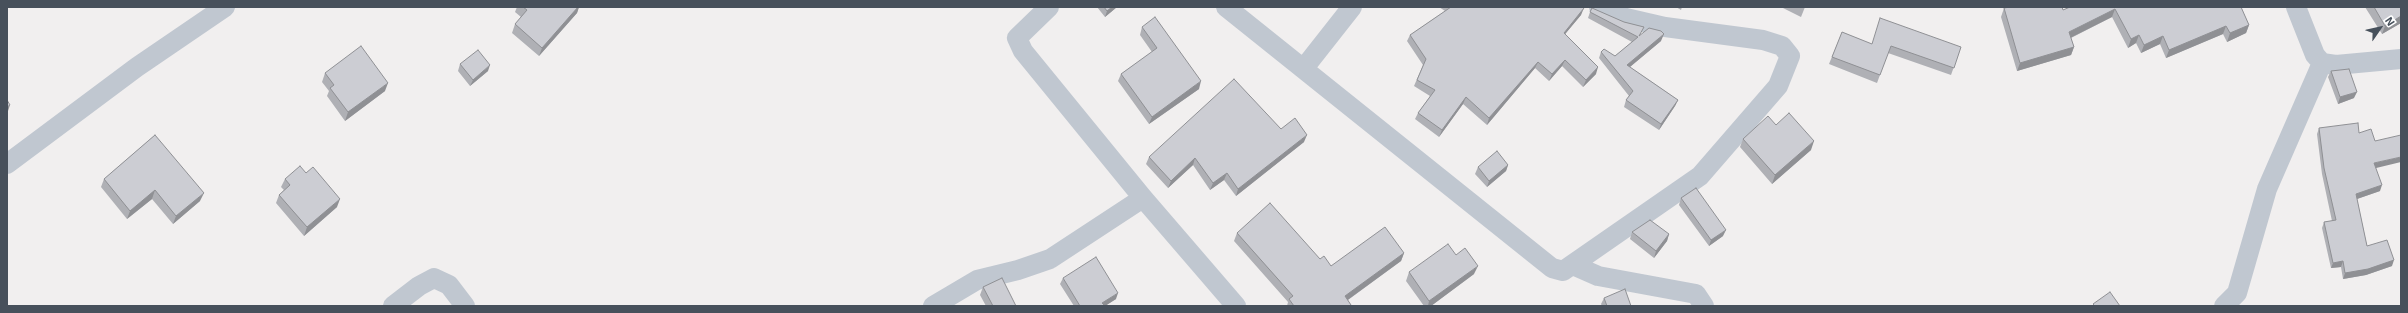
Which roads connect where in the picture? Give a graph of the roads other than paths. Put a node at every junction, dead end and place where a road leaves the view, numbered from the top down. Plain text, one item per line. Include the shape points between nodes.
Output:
1 (225, 7) edge
2 (1049, 7) edge
3 (1226, 7) edge
4 (1352, 7) edge
5 (1599, 7) edge
6 (2296, 7) edge
7 (2401, 59) edge
8 (2322, 63) junction
9 (1304, 68) junction
10 (7, 164) edge
11 (1143, 198) junction
12 (1573, 265) junction
13 (2235, 302) edge
14 (394, 306) edge
15 (465, 306) edge
16 (933, 306) edge
17 (1236, 306) edge
18 (1704, 306) edge

1 - 10 street via 137,67
2 - 11 street via 1017,38 1023,51
3 - 9 street
4 - 9 street
5 - 12 street via 1626,18 1665,28 1763,40 1782,46 1790,56 1778,86 1700,176
6 - 8 street via 2315,55
7 - 8 street via 2336,65
8 - 13 street via 2267,189
9 - 12 street via 1552,268 1563,271
11 - 16 street via 1050,259 977,280
11 - 17 street
12 - 18 street via 1598,276 1696,294
14 - 15 street via 434,278 448,285

